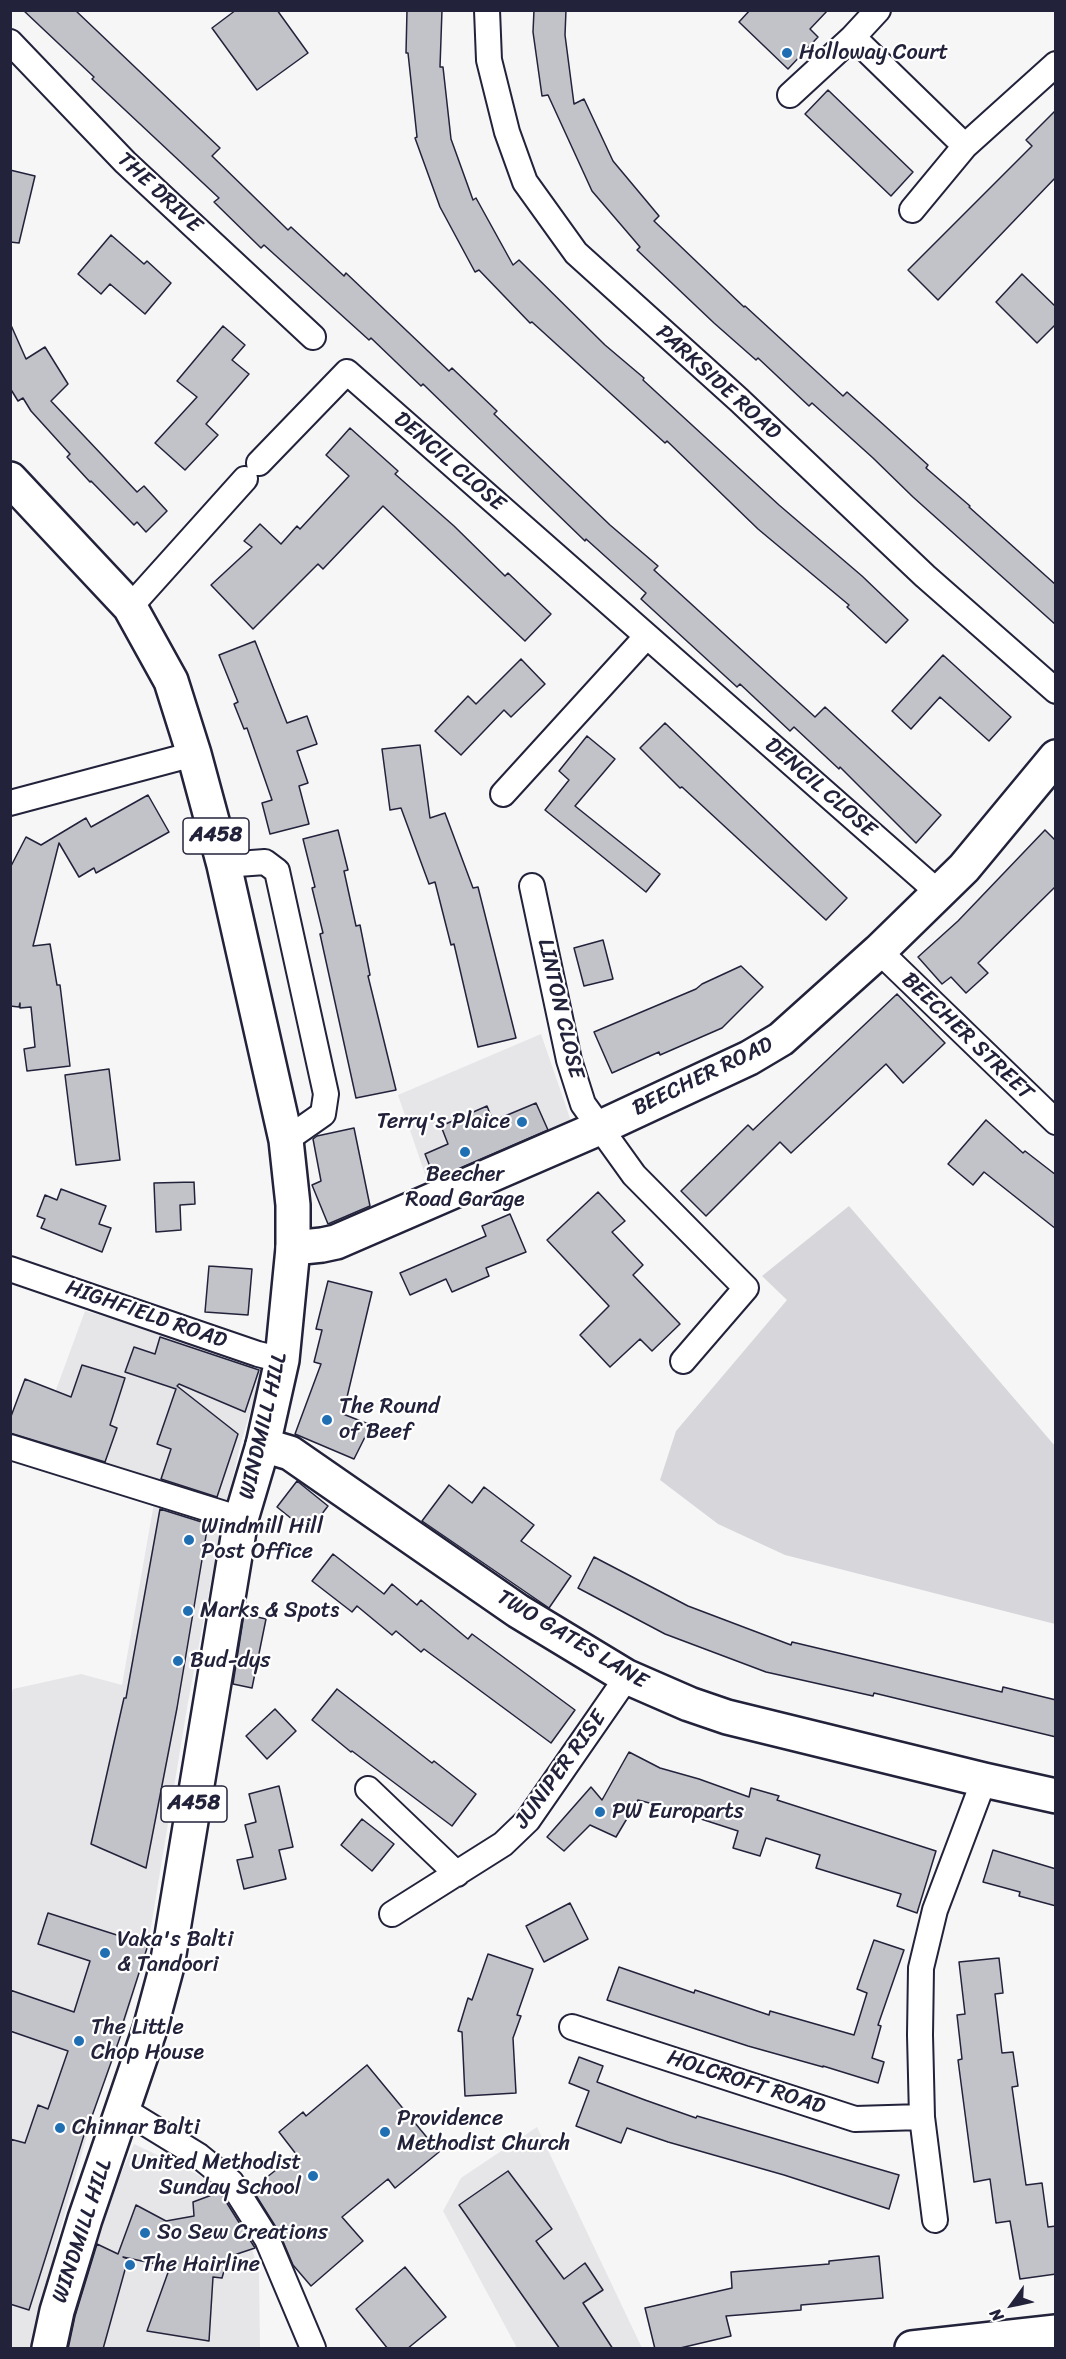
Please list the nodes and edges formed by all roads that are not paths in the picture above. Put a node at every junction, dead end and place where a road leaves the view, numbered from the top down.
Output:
1 (487, 10) edge
2 (878, 10) edge
3 (853, 37) junction
4 (10, 42) edge
5 (1056, 64) edge
6 (790, 95) dead end
7 (966, 146) junction
8 (912, 210) dead end
9 (313, 337) dead end
10 (10, 479) edge
11 (130, 607) junction
12 (647, 636) junction
13 (1056, 691) edge
14 (194, 754) junction
15 (1056, 757) edge
16 (503, 794) dead end
17 (10, 803) edge
18 (224, 866) junction
19 (532, 885) dead end
20 (939, 893) junction
21 (879, 951) junction
22 (1056, 1122) edge
23 (598, 1128) junction
24 (286, 1140) junction
25 (293, 1248) junction
26 (10, 1269) edge
27 (282, 1360) junction
28 (683, 1361) dead end
29 (263, 1445) junction
30 (10, 1447) edge
31 (241, 1519) junction
32 (627, 1677) junction
33 (984, 1780) junction
34 (368, 1789) dead end
35 (1056, 1796) edge
36 (457, 1874) junction
37 (392, 1914) dead end
38 (572, 2027) dead end
39 (124, 2110) junction
40 (922, 2117) junction
41 (935, 2220) dead end
42 (1056, 2332) edge
43 (49, 2349) edge
44 (313, 2349) edge
45 (912, 2349) edge

1 - 13 street, PARKSIDE ROAD
2 - 3 street
3 - 6 street
3 - 7 street
4 - 9 street, THE DRIVE
5 - 7 street
7 - 8 street
10 - 11 main road, WINDMILL HILL / A458
11 - 12 street, DENCIL CLOSE
11 - 14 main road, WINDMILL HILL / A458
12 - 16 street
12 - 20 street, DENCIL CLOSE
14 - 17 street
14 - 18 main road, WINDMILL HILL / A458
15 - 20 main road, BEECHER ROAD
18 - 24 main road, WINDMILL HILL / A458
18 - 24 street
19 - 23 street, LINTON CLOSE
20 - 21 main road, BEECHER ROAD
21 - 22 street, BEECHER STREET
21 - 23 main road, BEECHER ROAD
23 - 25 main road, BEECHER ROAD
23 - 28 street, LINTON CLOSE
24 - 25 main road, WINDMILL HILL / A458
25 - 27 main road, WINDMILL HILL / A458
26 - 27 street, HIGHFIELD ROAD
27 - 29 main road, WINDMILL HILL / A458
29 - 31 main road, WINDMILL HILL / A458
29 - 32 main road, TWO GATES LANE
30 - 31 street
31 - 39 main road, WINDMILL HILL / A458
32 - 33 main road, TWO GATES LANE
32 - 36 street, JUNIPER RISE
33 - 35 main road, TWO GATES LANE
33 - 40 street
34 - 36 street
36 - 37 street, JUNIPER RISE
38 - 40 street, HOLCROFT ROAD
39 - 43 main road, WINDMILL HILL / A458
39 - 44 street
40 - 41 street
42 - 45 main road

